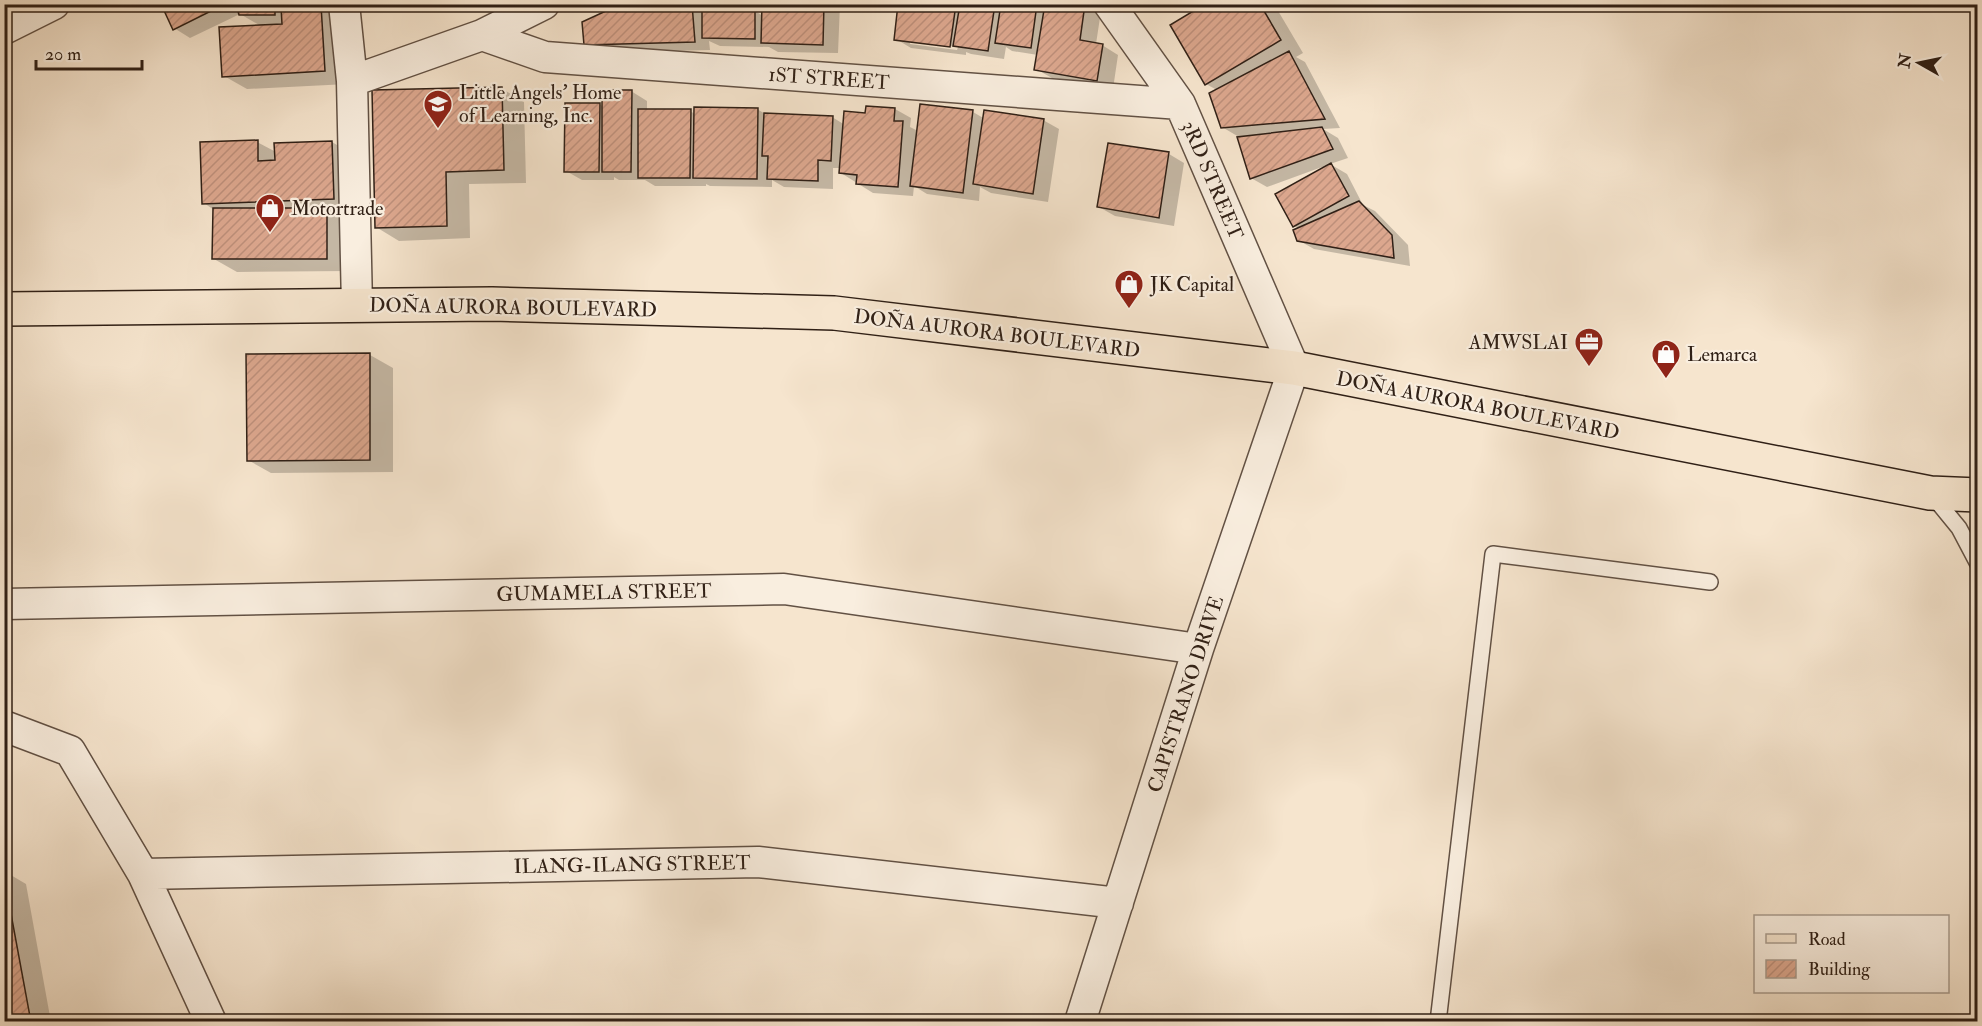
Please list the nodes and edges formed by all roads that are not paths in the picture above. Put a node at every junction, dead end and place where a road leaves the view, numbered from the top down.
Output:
1 (54, 4) edge
2 (344, 4) edge
3 (544, 4) edge
4 (1109, 4) edge
5 (4, 29) edge
6 (482, 35) junction
7 (352, 81) junction
8 (1180, 104) junction
9 (357, 306) junction
10 (4, 309) edge
11 (1293, 368) junction
12 (1930, 493) junction
13 (1977, 495) edge
14 (1977, 564) edge
15 (1710, 582) dead end
16 (4, 604) edge
17 (1198, 649) junction
18 (4, 726) edge
19 (142, 874) junction
20 (1118, 903) junction
21 (211, 1022) edge
22 (1080, 1022) edge
23 (1438, 1022) edge

1 - 5 street
2 - 7 street
3 - 6 street
4 - 8 street, 3RD STREET
6 - 7 street
6 - 8 street, 1ST STREET
7 - 9 street
8 - 11 street, 3RD STREET
9 - 10 main road, DOÑA AURORA BOULEVARD
9 - 11 main road, DOÑA AURORA BOULEVARD
11 - 12 main road, DOÑA AURORA BOULEVARD
11 - 17 street, CAPISTRANO DRIVE
12 - 13 main road, DOÑA AURORA BOULEVARD
12 - 14 lane
15 - 23 lane
16 - 17 street, GUMAMELA STREET
17 - 20 street, CAPISTRANO DRIVE
18 - 19 street
19 - 20 street, ILANG-ILANG STREET
19 - 21 street
20 - 22 street, CAPISTRANO DRIVE

